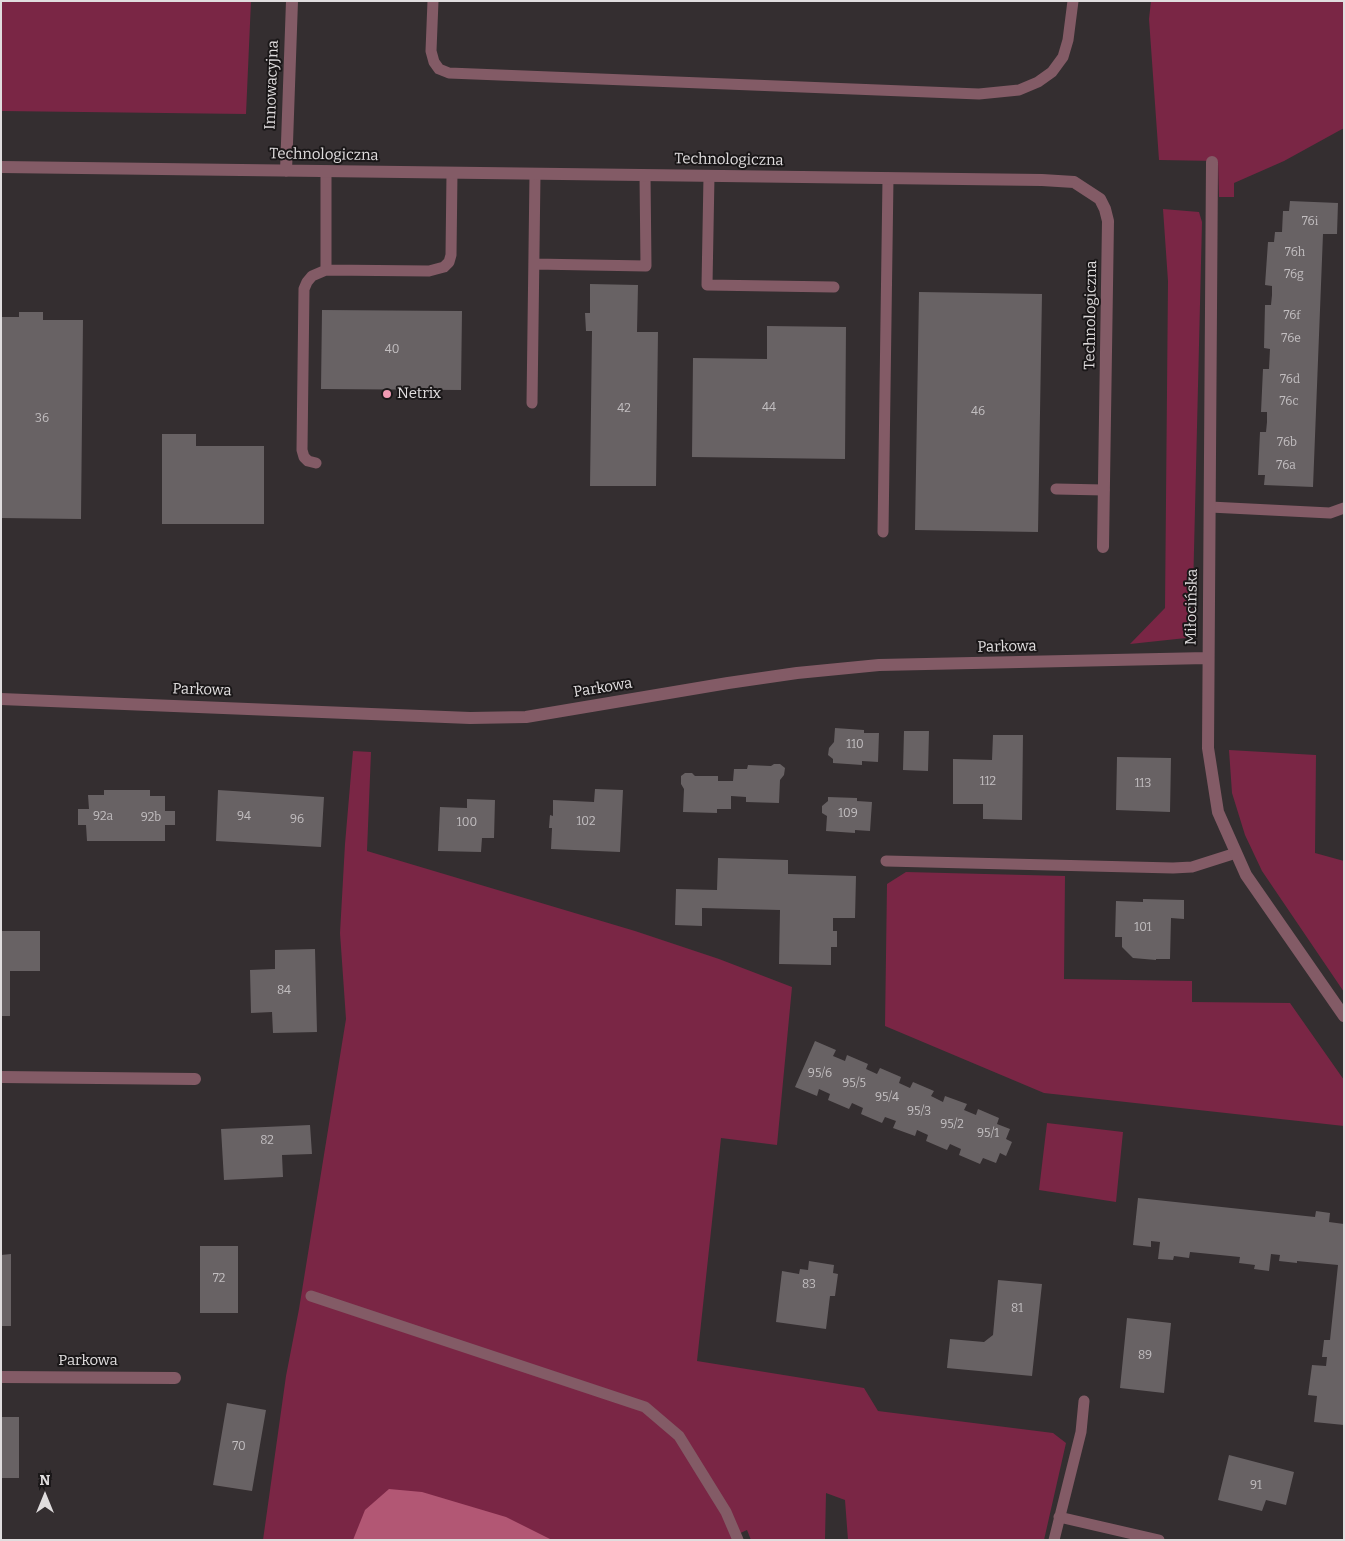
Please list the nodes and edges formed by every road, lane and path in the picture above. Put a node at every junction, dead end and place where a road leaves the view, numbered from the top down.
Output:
1 (292, 1) edge
2 (433, 1) edge
3 (1072, 1) edge
4 (1212, 162) dead end
5 (1, 167) edge
6 (286, 171) junction
7 (326, 171) junction
8 (452, 173) junction
9 (535, 174) junction
10 (645, 175) junction
11 (709, 176) junction
12 (888, 178) junction
13 (534, 264) junction
14 (326, 270) junction
15 (834, 287) dead end
16 (532, 403) dead end
17 (316, 463) dead end
18 (1056, 489) dead end
19 (1104, 490) junction
20 (1210, 507) junction
21 (1344, 508) edge
22 (883, 532) dead end
23 (1103, 547) dead end
24 (1207, 658) junction
25 (1, 699) edge
26 (1236, 853) junction
27 (886, 861) dead end
28 (1344, 1016) edge
29 (1, 1077) edge
30 (196, 1079) dead end
31 (311, 1296) dead end
32 (1, 1377) edge
33 (176, 1378) dead end
34 (1084, 1401) dead end
35 (1059, 1517) junction
36 (738, 1540) edge
37 (1054, 1540) edge
38 (1159, 1540) edge

1 - 6 street, Innowacyjna
2 - 3 lane
4 - 20 street, Miłocińska
5 - 6 street, Technologiczna
6 - 7 street, Technologiczna
7 - 8 street, Technologiczna
7 - 14 lane
8 - 9 street, Technologiczna
8 - 14 lane
9 - 10 street, Technologiczna
9 - 13 lane
10 - 11 street, Technologiczna
10 - 13 lane
11 - 12 street, Technologiczna
11 - 15 lane
12 - 19 street, Technologiczna
12 - 22 lane
13 - 16 lane
14 - 17 lane
18 - 19 lane
19 - 23 street, Technologiczna
20 - 21 lane
20 - 24 street, Miłocińska
24 - 25 street, Parkowa
24 - 26 street, Miłocińska
26 - 27 lane
26 - 28 street, Miłocińska
29 - 30 street
31 - 36 lane
32 - 33 street, Parkowa
34 - 35 lane
35 - 37 lane
35 - 38 lane

